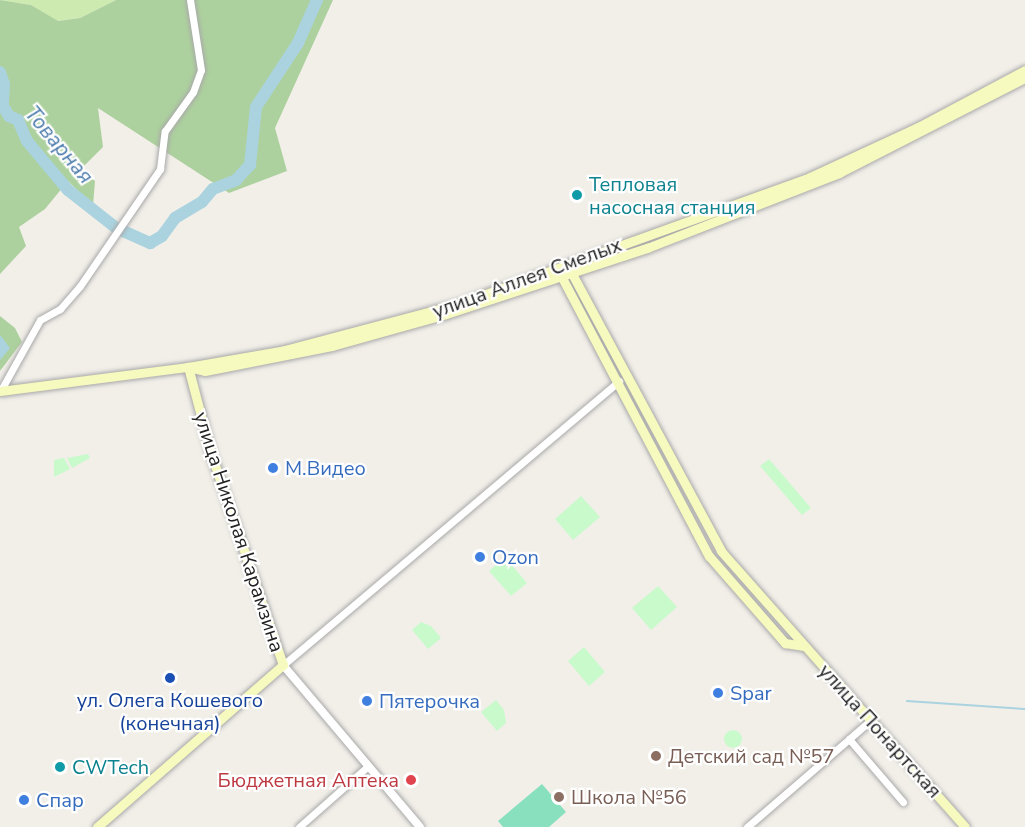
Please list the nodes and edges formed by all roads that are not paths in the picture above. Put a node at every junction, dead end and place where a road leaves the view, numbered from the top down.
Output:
1 (190, 0) edge
2 (1025, 70) edge
3 (1025, 78) edge
4 (567, 264) junction
5 (559, 272) junction
6 (572, 273) junction
7 (188, 367) junction
8 (619, 381) junction
9 (1, 391) edge
10 (648, 412) junction
11 (638, 417) junction
12 (795, 635) junction
13 (785, 643) junction
14 (804, 646) junction
15 (283, 665) junction
16 (871, 720) junction
17 (849, 739) junction
18 (368, 766) junction
19 (903, 802) dead end
20 (97, 827) edge
21 (299, 827) edge
22 (420, 827) edge
23 (747, 827) edge
24 (965, 827) edge

1 - 9 street, улица Аллея Смелых
2 - 4 main road, улица Аллея Смелых
3 - 6 main road
4 - 5 main road, улица Аллея Смелых
4 - 6 main road, улица Понартская
5 - 6 main road
5 - 7 main road, улица Аллея Смелых
5 - 8 main road
6 - 10 main road, улица Понартская
7 - 9 main road, улица Аллея Смелых
7 - 15 main road, улица Николая Карамзина
8 - 11 main road
8 - 15 street
10 - 11 main road
10 - 12 main road, улица Понартская
11 - 13 main road
12 - 13 main road
12 - 14 main road, улица Понартская
13 - 14 main road, улица Понартская
14 - 16 main road, улица Понартская
15 - 18 street, улица Николая Карамзина
15 - 20 main road
16 - 17 street
16 - 24 main road, улица Понартская
17 - 19 street
17 - 23 street
18 - 21 street
18 - 22 street, улица Николая Карамзина

